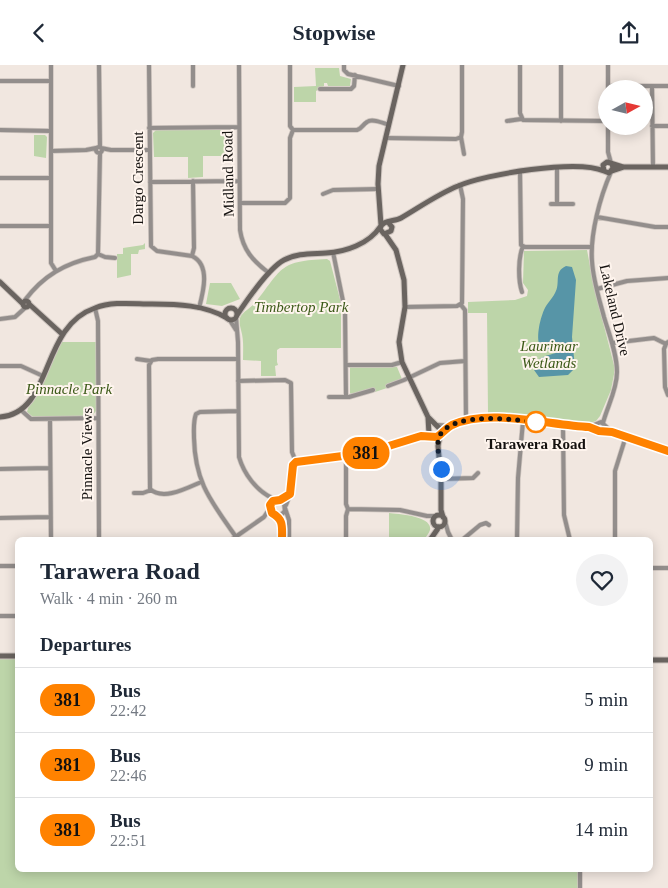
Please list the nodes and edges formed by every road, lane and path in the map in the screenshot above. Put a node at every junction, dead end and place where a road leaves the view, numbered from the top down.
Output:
1 (51, 65) edge
2 (99, 65) edge
3 (149, 65) edge
4 (193, 65) edge
5 (238, 65) edge
6 (290, 65) edge
7 (344, 65) edge
8 (403, 65) edge
9 (462, 65) edge
10 (520, 65) edge
11 (561, 65) edge
12 (608, 65) edge
13 (355, 75) junction
14 (608, 80) edge
15 (0, 81) edge
16 (51, 81) junction
17 (193, 86) dead end
18 (653, 86) edge
19 (668, 86) edge
20 (399, 87) junction
21 (320, 89) dead end
22 (521, 119) junction
23 (507, 121) dead end
24 (562, 121) junction
25 (598, 121) edge
26 (389, 125) junction
27 (653, 126) edge
28 (668, 126) edge
29 (239, 127) junction
30 (149, 128) junction
31 (293, 129) junction
32 (0, 130) edge
33 (51, 131) junction
34 (608, 135) edge
35 (652, 135) edge
36 (461, 137) junction
37 (386, 138) junction
38 (99, 150) junction
39 (150, 150) junction
40 (51, 151) junction
41 (464, 154) dead end
42 (608, 163) junction
43 (624, 167) junction
44 (652, 167) junction
45 (668, 167) edge
46 (557, 168) junction
47 (591, 168) junction
48 (520, 171) junction
49 (608, 172) junction
50 (0, 178) edge
51 (51, 178) junction
52 (150, 181) junction
53 (193, 181) junction
54 (239, 181) junction
55 (460, 185) junction
56 (378, 189) junction
57 (323, 194) dead end
58 (240, 203) junction
59 (550, 204) dead end
60 (557, 204) junction
61 (573, 204) dead end
62 (381, 213) junction
63 (597, 217) junction
64 (400, 219) junction
65 (388, 222) junction
66 (0, 226) edge
67 (51, 226) junction
68 (380, 226) junction
69 (668, 227) edge
70 (388, 232) junction
71 (374, 235) junction
72 (523, 246) junction
73 (592, 247) junction
74 (333, 252) junction
75 (98, 255) junction
76 (192, 256) junction
77 (114, 258) dead end
78 (56, 271) junction
79 (269, 273) junction
80 (668, 278) edge
81 (0, 282) edge
82 (597, 289) junction
83 (522, 292) dead end
84 (26, 304) junction
85 (246, 304) junction
86 (461, 305) junction
87 (405, 307) junction
88 (95, 308) junction
89 (199, 308) junction
90 (234, 308) junction
91 (226, 310) junction
92 (216, 313) junction
93 (236, 316) junction
94 (228, 318) junction
95 (0, 319) edge
96 (236, 330) junction
97 (63, 332) junction
98 (612, 343) junction
99 (667, 343) edge
100 (137, 359) dead end
101 (238, 359) junction
102 (151, 361) junction
103 (465, 361) junction
104 (402, 362) junction
105 (346, 365) junction
106 (0, 366) edge
107 (42, 377) junction
108 (409, 378) junction
109 (238, 381) junction
110 (388, 386) dead end
111 (373, 390) dead end
112 (668, 395) edge
113 (329, 397) dead end
114 (346, 397) junction
115 (22, 411) junction
116 (238, 411) junction
117 (0, 417) edge
118 (428, 417) junction
119 (98, 418) junction
120 (50, 419) junction
121 (466, 421) junction
122 (524, 421) junction
123 (600, 423) junction
124 (437, 425) junction
125 (563, 425) junction
126 (451, 426) junction
127 (589, 427) junction
128 (596, 429) junction
129 (601, 431) junction
130 (612, 432) junction
131 (430, 433) junction
132 (440, 434) junction
133 (626, 436) junction
134 (438, 446) junction
135 (668, 451) edge
136 (346, 456) junction
137 (296, 462) junction
138 (50, 468) junction
139 (0, 469) edge
140 (478, 473) dead end
141 (441, 479) junction
142 (201, 482) junction
143 (151, 490) junction
144 (134, 493) dead end
145 (266, 494) junction
146 (290, 494) junction
147 (279, 500) junction
148 (440, 505) junction
149 (270, 507) junction
150 (286, 508) junction
151 (348, 509) junction
152 (277, 515) junction
153 (50, 517) junction
154 (264, 517) junction
155 (0, 518) edge
156 (434, 519) junction
157 (444, 519) junction
158 (489, 525) dead end
159 (440, 527) junction
160 (448, 532) junction
161 (433, 533) junction
162 (50, 537) edge
163 (99, 537) edge
164 (236, 537) joint
165 (282, 537) edge
166 (289, 537) edge
167 (346, 537) edge
168 (431, 537) edge
169 (450, 537) edge
170 (466, 537) edge
171 (517, 537) edge
172 (569, 537) edge
173 (615, 537) edge
174 (0, 566) edge
175 (15, 566) edge
176 (668, 567) edge
177 (653, 568) edge
178 (0, 616) edge
179 (15, 616) edge
180 (0, 656) edge
181 (15, 656) edge
182 (653, 660) edge
183 (668, 660) edge
184 (580, 872) edge
185 (580, 888) edge

1 - 16 street
2 - 38 street
3 - 30 street, Dargo Crescent
4 - 17 street
5 - 29 street, Midland Road
6 - 31 street
7 - 13 street
8 - 20 street
9 - 36 street
10 - 22 street
11 - 24 street
12 - 14 street
13 - 20 street
13 - 21 street
15 - 16 street
16 - 33 street
18 - 19 street
20 - 26 street
22 - 23 street
22 - 24 street
24 - 25 street
26 - 31 street
26 - 37 street
27 - 28 street
29 - 30 street
29 - 54 street, Midland Road
30 - 39 street, Dargo Crescent
31 - 58 street
32 - 33 street
33 - 40 street
34 - 42 street
35 - 44 street
36 - 37 street
36 - 41 street
37 - 56 street
38 - 39 street
38 - 40 street
38 - 75 street
39 - 52 street, Dargo Crescent
40 - 51 street
42 - 43 street
42 - 47 street
42 - 49 street
42 - 49 street
43 - 44 street
43 - 49 street
44 - 45 street
46 - 47 street
46 - 48 street
46 - 60 street
47 - 49 street
48 - 55 street
48 - 72 street
49 - 63 street, Lakeland Drive
50 - 51 street
51 - 67 street
52 - 53 street
52 - 76 street, Dargo Crescent
53 - 54 street
53 - 76 street
54 - 58 street, Midland Road
55 - 64 street
55 - 86 street
56 - 57 street
56 - 62 street
58 - 79 street, Midland Road
59 - 60 street
60 - 61 street
62 - 65 street
62 - 68 street
63 - 69 street
63 - 73 street, Lakeland Drive
64 - 65 street
64 - 70 street
65 - 68 street
65 - 70 street
66 - 67 street
67 - 78 street
68 - 70 street
68 - 71 street
70 - 71 street
70 - 87 street
71 - 74 street
72 - 73 street
72 - 83 street
73 - 82 street, Lakeland Drive
74 - 79 street
74 - 105 street
75 - 77 street
75 - 78 street
76 - 89 street
78 - 84 street
79 - 85 street
80 - 82 street
81 - 84 street
82 - 98 street, Lakeland Drive
84 - 95 street
84 - 97 street
85 - 90 street
85 - 93 street
86 - 87 street
86 - 103 street
87 - 104 street
88 - 89 street
88 - 97 street
88 - 119 street, Pinnacle Views
89 - 92 street
90 - 91 street
90 - 93 street
91 - 92 street
91 - 94 street
92 - 94 street
93 - 94 street
93 - 96 street
94 - 96 street
96 - 101 street
97 - 107 street
98 - 99 street
98 - 123 street, Lakeland Drive
99 - 112 street
100 - 102 street
101 - 102 street
101 - 109 street
102 - 143 street
103 - 108 street
103 - 121 street
104 - 105 street
104 - 108 street
105 - 114 street
106 - 107 street
107 - 115 street
108 - 110 street
108 - 118 street
109 - 116 street
109 - 137 street
111 - 114 street
113 - 114 street
115 - 117 street
115 - 120 street
116 - 142 street
116 - 145 street
118 - 124 street
118 - 131 street
119 - 120 street
119 - 163 street, Pinnacle Views
120 - 138 street
121 - 122 street
121 - 126 street
122 - 125 street
122 - 171 street
123 - 127 street
123 - 128 street
123 - 129 street, Lakeland Drive
123 - 130 street
124 - 126 street
124 - 131 street
124 - 132 street
125 - 127 street
125 - 172 street
126 - 132 street
127 - 128 street
128 - 129 street
129 - 130 street
130 - 133 street
131 - 132 street
131 - 134 street
131 - 136 street
132 - 134 street
133 - 135 street
133 - 173 street
134 - 141 street
136 - 137 street
136 - 151 street
137 - 146 street
138 - 139 street
138 - 153 street
140 - 141 street
141 - 148 street
142 - 143 street
142 - 164 street
143 - 144 street
145 - 147 street
145 - 149 street
146 - 147 street
146 - 150 street
147 - 149 street
147 - 150 street
148 - 156 street
148 - 157 street
149 - 152 street
149 - 154 street
150 - 152 street
150 - 166 street
151 - 156 street
151 - 167 street
152 - 154 street
152 - 165 street
153 - 155 street
153 - 162 street
154 - 164 street
156 - 157 street
156 - 159 street
156 - 161 street
157 - 159 street
157 - 160 street
158 - 170 street
159 - 160 street
159 - 161 street
160 - 169 street
161 - 168 street
174 - 175 street
176 - 177 street
178 - 179 street
180 - 181 street
182 - 183 street
184 - 185 street

